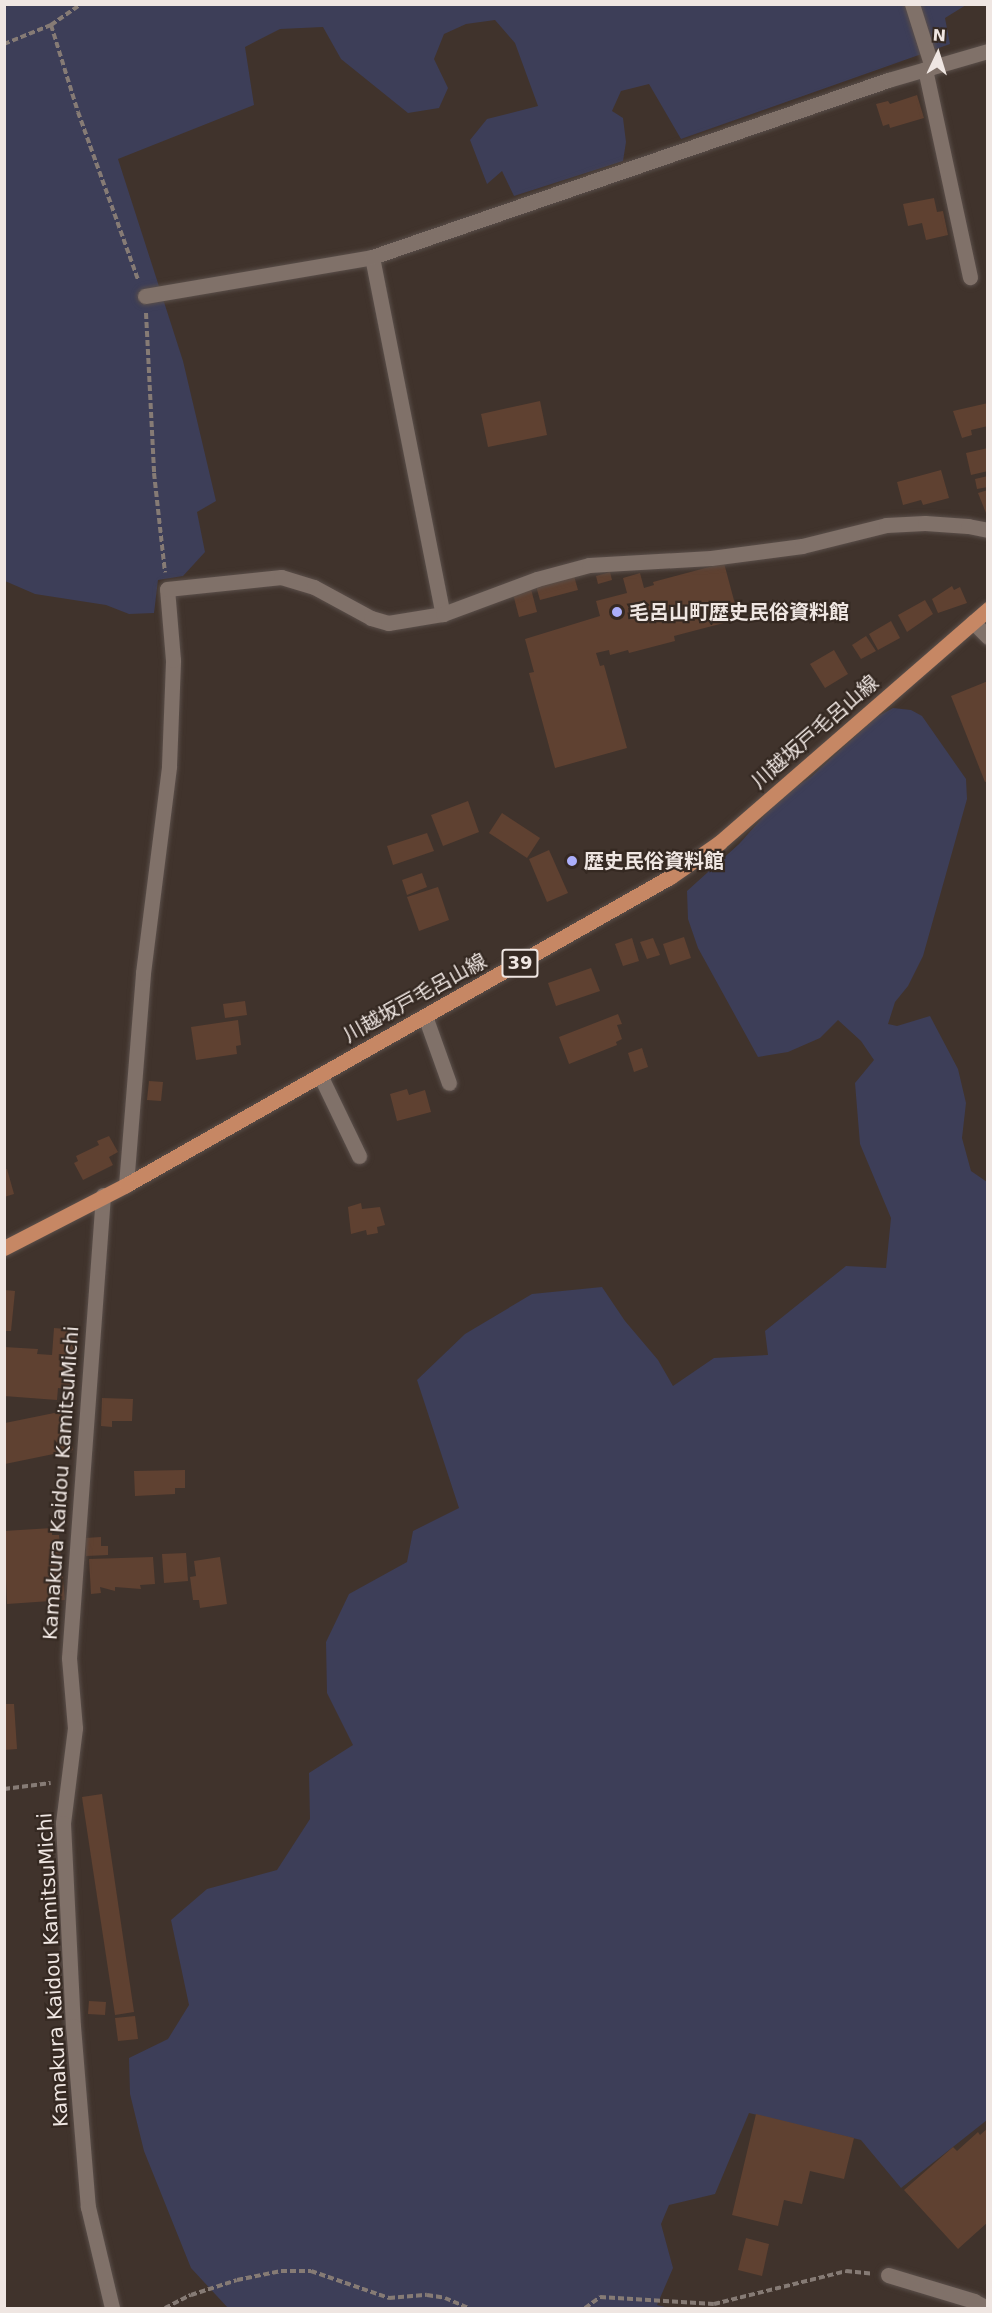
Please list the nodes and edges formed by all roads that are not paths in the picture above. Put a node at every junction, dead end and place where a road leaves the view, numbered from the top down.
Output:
1 (912, 4) edge
2 (987, 51) edge
3 (928, 68) junction
4 (372, 258) junction
5 (970, 277) dead end
6 (145, 296) road end
7 (987, 530) edge
8 (987, 609) edge
9 (443, 614) junction
10 (973, 622) junction
11 (987, 637) edge
12 (425, 1016) junction
13 (320, 1076) junction
14 (449, 1083) dead end
15 (358, 1156) dead end
16 (126, 1185) junction
17 (103, 1195) junction
18 (4, 1248) edge
19 (888, 2275) road end
20 (112, 2308) edge
21 (987, 2308) edge

1 - 3 street
2 - 3 street
3 - 4 street
3 - 5 street
4 - 6 street
4 - 9 street
7 - 9 street
8 - 10 main road, 川越坂戸毛呂山線 / 39
9 - 16 street
10 - 11 street
10 - 12 main road, 川越坂戸毛呂山線 / 39
12 - 13 main road, 川越坂戸毛呂山線 / 39
12 - 14 street
13 - 15 street
13 - 16 main road, 川越坂戸毛呂山線 / 39
16 - 17 main road, 川越坂戸毛呂山線 / 39
17 - 18 main road, 川越坂戸毛呂山線 / 39
17 - 20 street, Kamakura Kaidou KamitsuMichi
19 - 21 street

